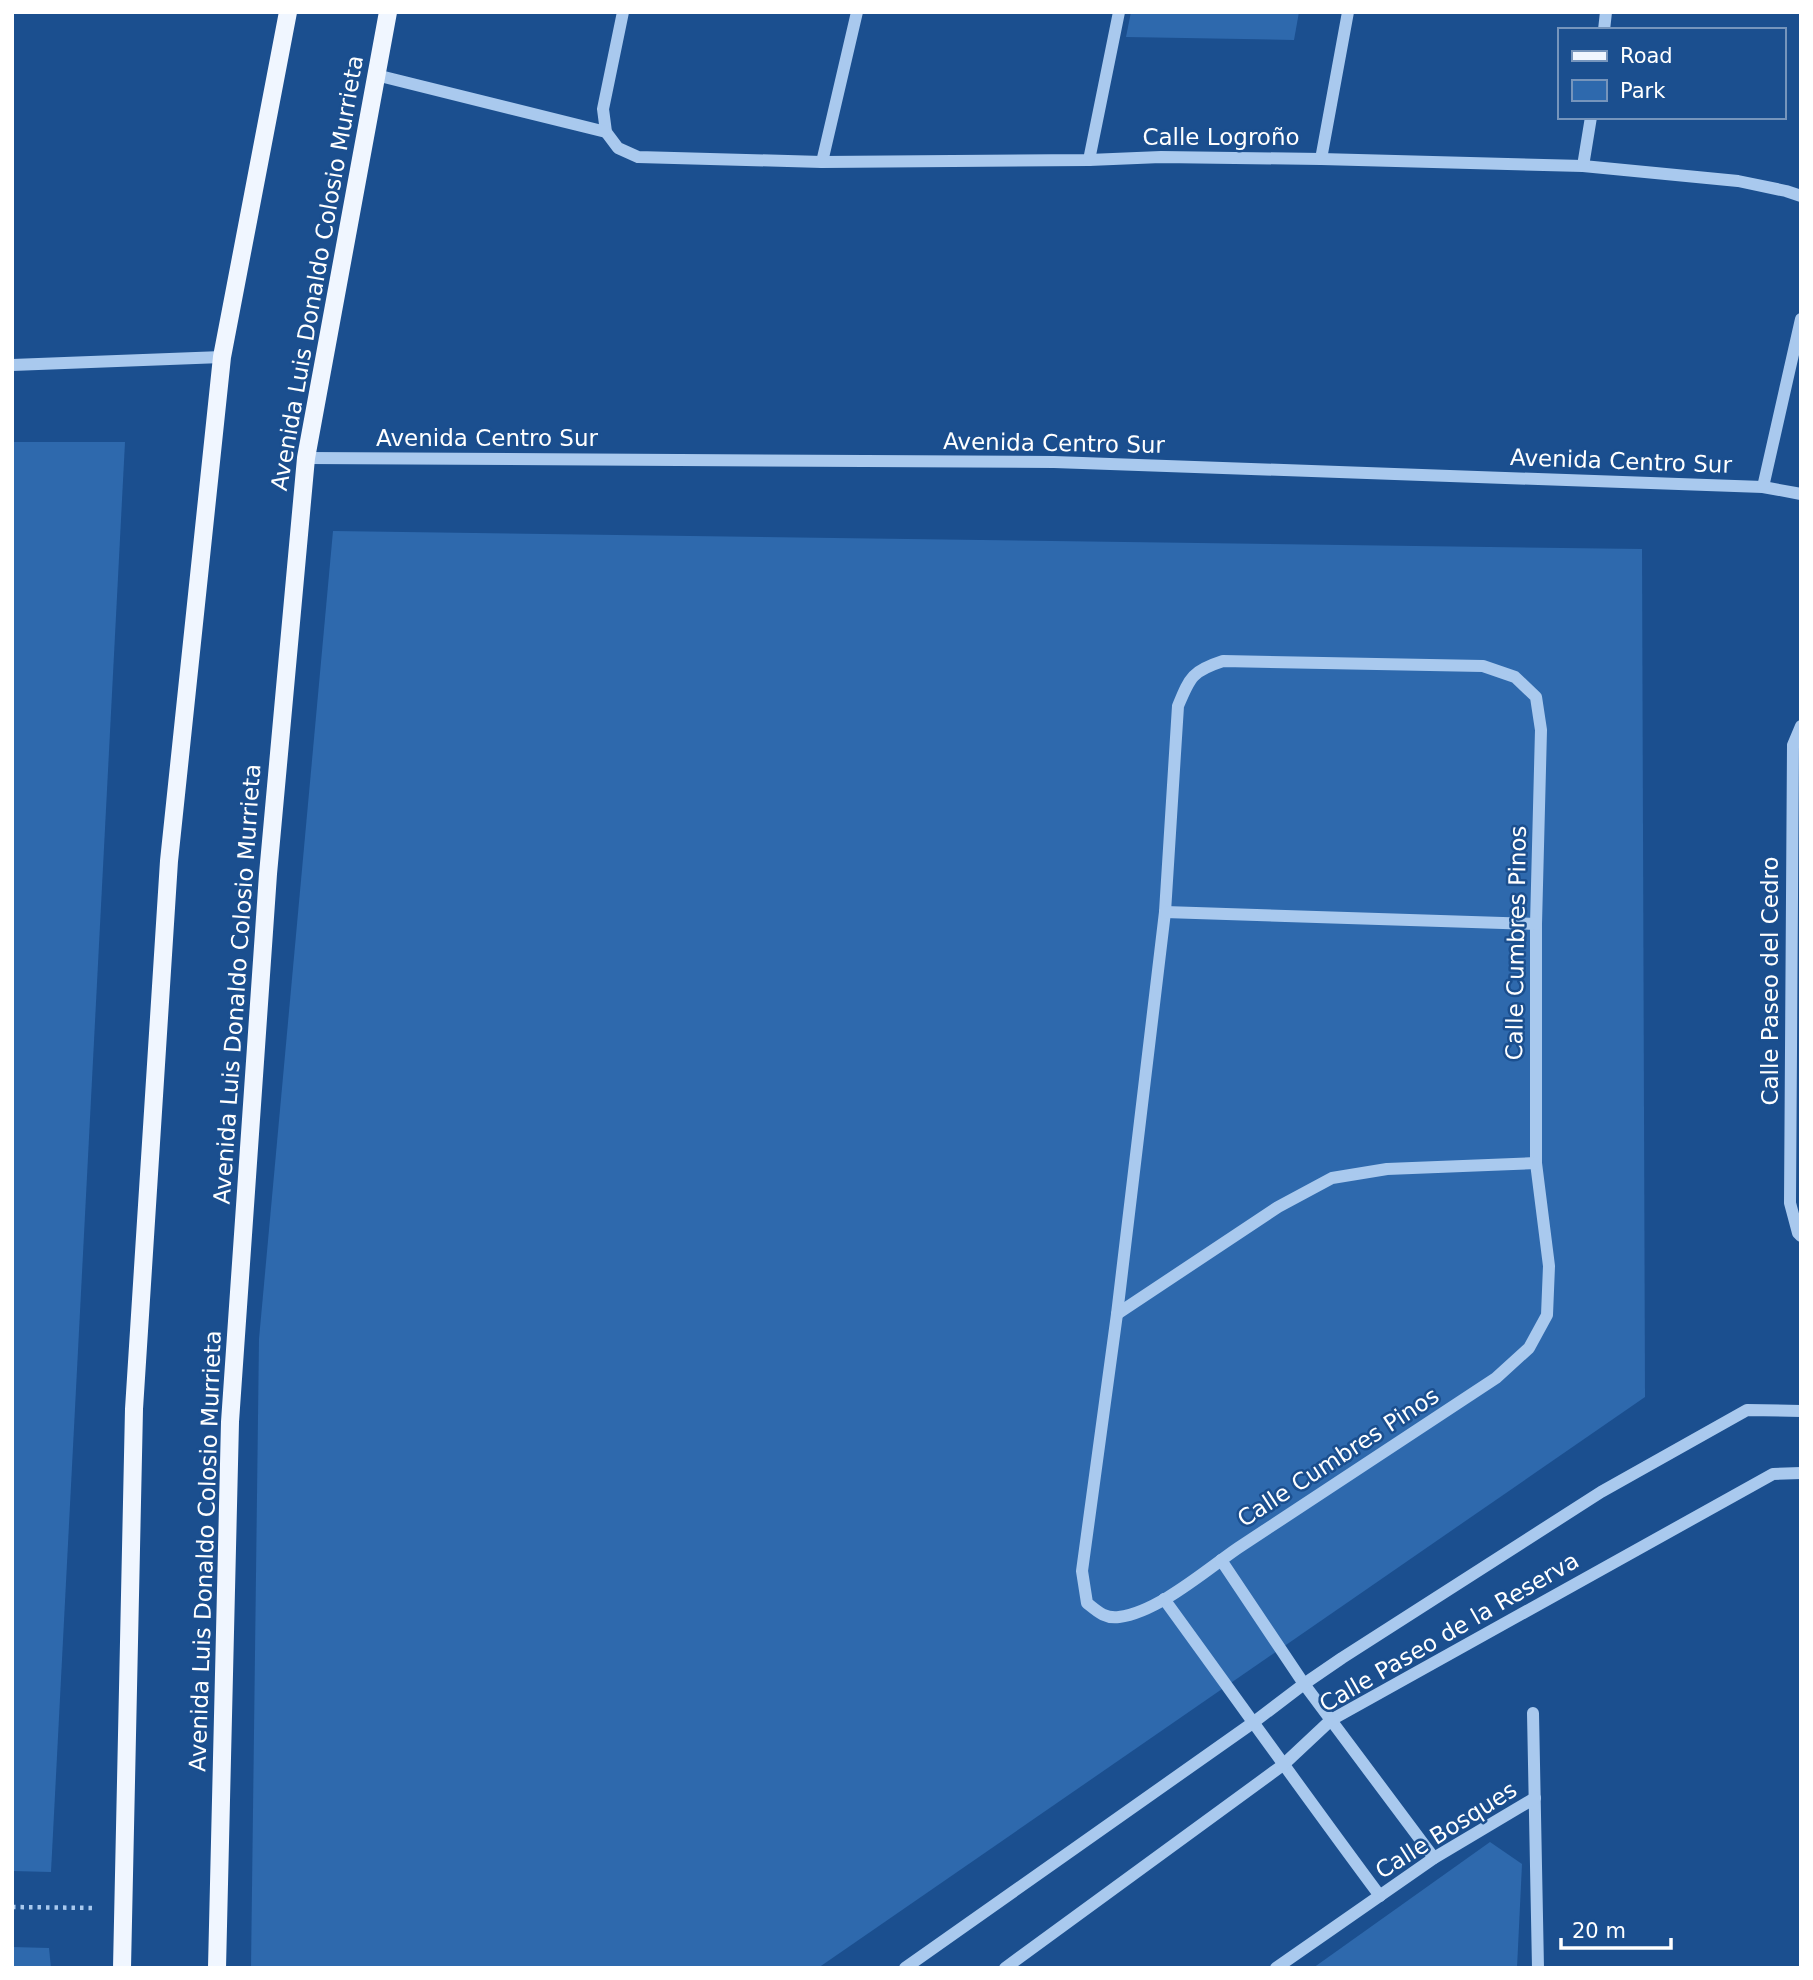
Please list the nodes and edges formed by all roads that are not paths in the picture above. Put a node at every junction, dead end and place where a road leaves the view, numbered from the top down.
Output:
1 (288, 12) edge
2 (388, 12) edge
3 (623, 12) edge
4 (858, 12) edge
5 (1119, 12) edge
6 (1348, 12) edge
7 (376, 75) junction
8 (1591, 119) edge
9 (606, 132) junction
10 (1321, 159) junction
11 (1089, 160) junction
12 (822, 162) junction
13 (1583, 166) junction
14 (1801, 197) edge
15 (1801, 319) edge
16 (222, 357) junction
17 (12, 365) edge
18 (306, 458) junction
19 (1763, 488) junction
20 (1801, 494) edge
21 (1801, 726) edge
22 (1165, 912) junction
23 (1536, 924) junction
24 (1536, 1163) junction
25 (1801, 1236) edge
26 (1117, 1314) junction
27 (1801, 1411) edge
28 (1801, 1473) edge
29 (1221, 1560) junction
30 (1164, 1599) junction
31 (1304, 1684) junction
32 (1533, 1713) dead end
33 (1331, 1720) junction
34 (1254, 1722) junction
35 (1283, 1765) junction
36 (1535, 1798) junction
37 (1434, 1858) junction
38 (1380, 1896) junction
39 (122, 1968) edge
40 (218, 1968) edge
41 (905, 1968) edge
42 (1005, 1968) edge
43 (1276, 1968) edge
44 (1538, 1968) edge

1 - 16 main road
2 - 7 main road, Avenida Luis Donaldo Colosio Murrieta
3 - 9 street
4 - 12 street
5 - 11 street
6 - 10 street
7 - 9 street
7 - 18 main road, Avenida Luis Donaldo Colosio Murrieta
8 - 13 street
9 - 12 street, Calle Logroño
10 - 11 street, Calle Logroño
10 - 13 street, Calle Logroño
11 - 12 street, Calle Logroño
13 - 14 street, Calle Logroño
15 - 19 street
16 - 17 street
16 - 39 main road
18 - 19 street, Avenida Centro Sur
18 - 40 main road, Avenida Luis Donaldo Colosio Murrieta
19 - 20 street, Avenida Centro Sur
21 - 25 street, Calle Paseo del Cedro
22 - 23 street
22 - 23 street, Calle Cumbres Pinos
22 - 26 street, Calle Cumbres Pinos
23 - 24 street, Calle Cumbres Pinos
24 - 26 street
24 - 29 street, Calle Cumbres Pinos
26 - 30 street, Calle Cumbres Pinos
27 - 31 street, Calle Paseo de la Reserva
28 - 33 street, Calle Paseo de la Reserva
29 - 30 street, Calle Cumbres Pinos
29 - 31 street
30 - 34 street
31 - 33 street
31 - 34 street, Calle Paseo de la Reserva
32 - 36 street
33 - 35 street, Calle Paseo de la Reserva
33 - 37 street
34 - 35 street
34 - 41 street, Calle Paseo de la Reserva
35 - 38 street
35 - 42 street, Calle Paseo de la Reserva
36 - 37 street, Calle Bosques
36 - 44 street, Calle Bosques
37 - 38 street, Calle Bosques
38 - 43 street, Calle Bosques

